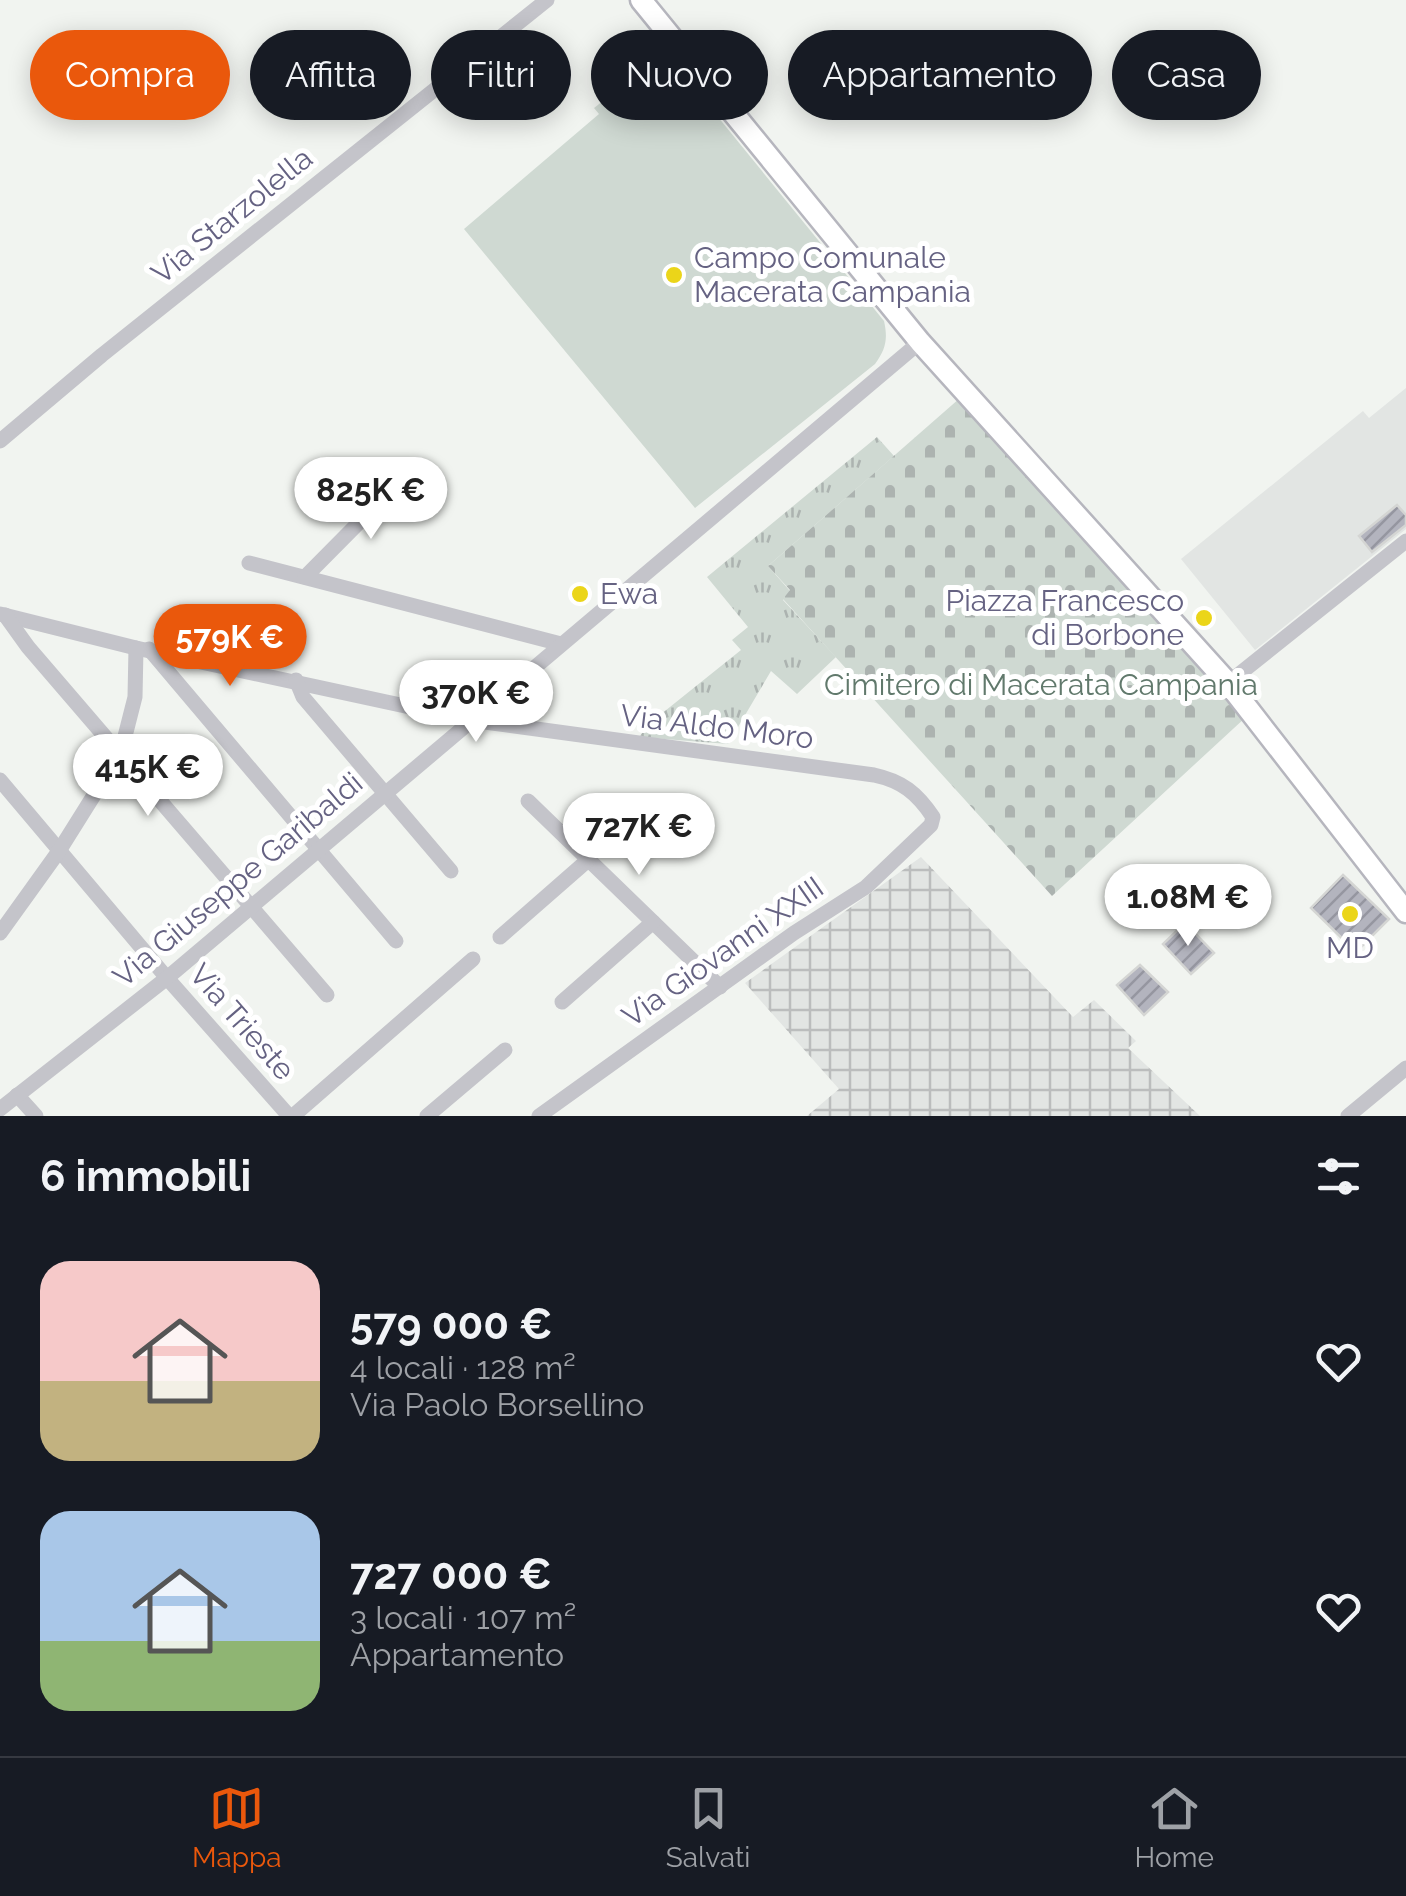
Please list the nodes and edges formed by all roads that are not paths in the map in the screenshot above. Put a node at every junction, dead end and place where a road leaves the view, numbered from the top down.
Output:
1 (547, 0) edge
2 (641, 0) edge
3 (920, 342) junction
4 (0, 441) edge
5 (406, 475) dead end
6 (1406, 541) edge
7 (249, 563) dead end
8 (304, 577) junction
9 (2, 614) edge
10 (561, 644) junction
11 (143, 648) junction
12 (296, 680) junction
13 (1228, 683) junction
14 (470, 720) junction
15 (121, 752) junction
16 (0, 780) edge
17 (384, 793) junction
18 (528, 801) dead end
19 (931, 826) joint
20 (316, 848) junction
21 (59, 850) junction
22 (588, 860) junction
23 (451, 871) dead end
24 (250, 904) junction
25 (1406, 912) edge
26 (653, 922) junction
27 (0, 933) edge
28 (500, 937) dead end
29 (396, 941) dead end
30 (473, 959) dead end
31 (167, 978) junction
32 (720, 987) junction
33 (326, 996) dead end
34 (562, 1002) dead end
35 (505, 1050) dead end
36 (1406, 1068) edge
37 (18, 1095) junction
38 (0, 1108) edge
39 (36, 1116) edge
40 (291, 1116) edge
41 (427, 1116) edge
42 (539, 1116) edge
43 (1348, 1116) edge

1 - 4 street, Via Starzolella
2 - 3 street
3 - 10 street, Via Giuseppe Garibaldi
3 - 13 street
5 - 8 street
6 - 13 street
7 - 8 street
8 - 10 street
9 - 11 street, Via Aldo Moro
9 - 15 street
10 - 14 street, Via Giuseppe Garibaldi
11 - 12 street, Via Aldo Moro
11 - 15 street
11 - 20 street
12 - 14 street, Via Aldo Moro
12 - 17 street
13 - 25 street
14 - 17 street, Via Giuseppe Garibaldi
14 - 19 street, Via Aldo Moro
15 - 21 street
15 - 24 street
16 - 21 street, Via Trieste
17 - 20 street, Via Giuseppe Garibaldi
17 - 23 street
18 - 22 street
19 - 32 street, Via Giovanni XXIII
20 - 24 street, Via Giuseppe Garibaldi
20 - 29 street
21 - 27 street
21 - 31 street, Via Trieste
22 - 26 street
22 - 28 street
24 - 31 street, Via Giuseppe Garibaldi
24 - 33 street
26 - 32 street
26 - 34 street
30 - 40 street
31 - 37 street, Via Giuseppe Garibaldi
31 - 40 street, Via Trieste
32 - 42 street, Via Giovanni XXIII
35 - 41 street
36 - 43 street
37 - 38 street, Via Giuseppe Garibaldi
37 - 39 street

